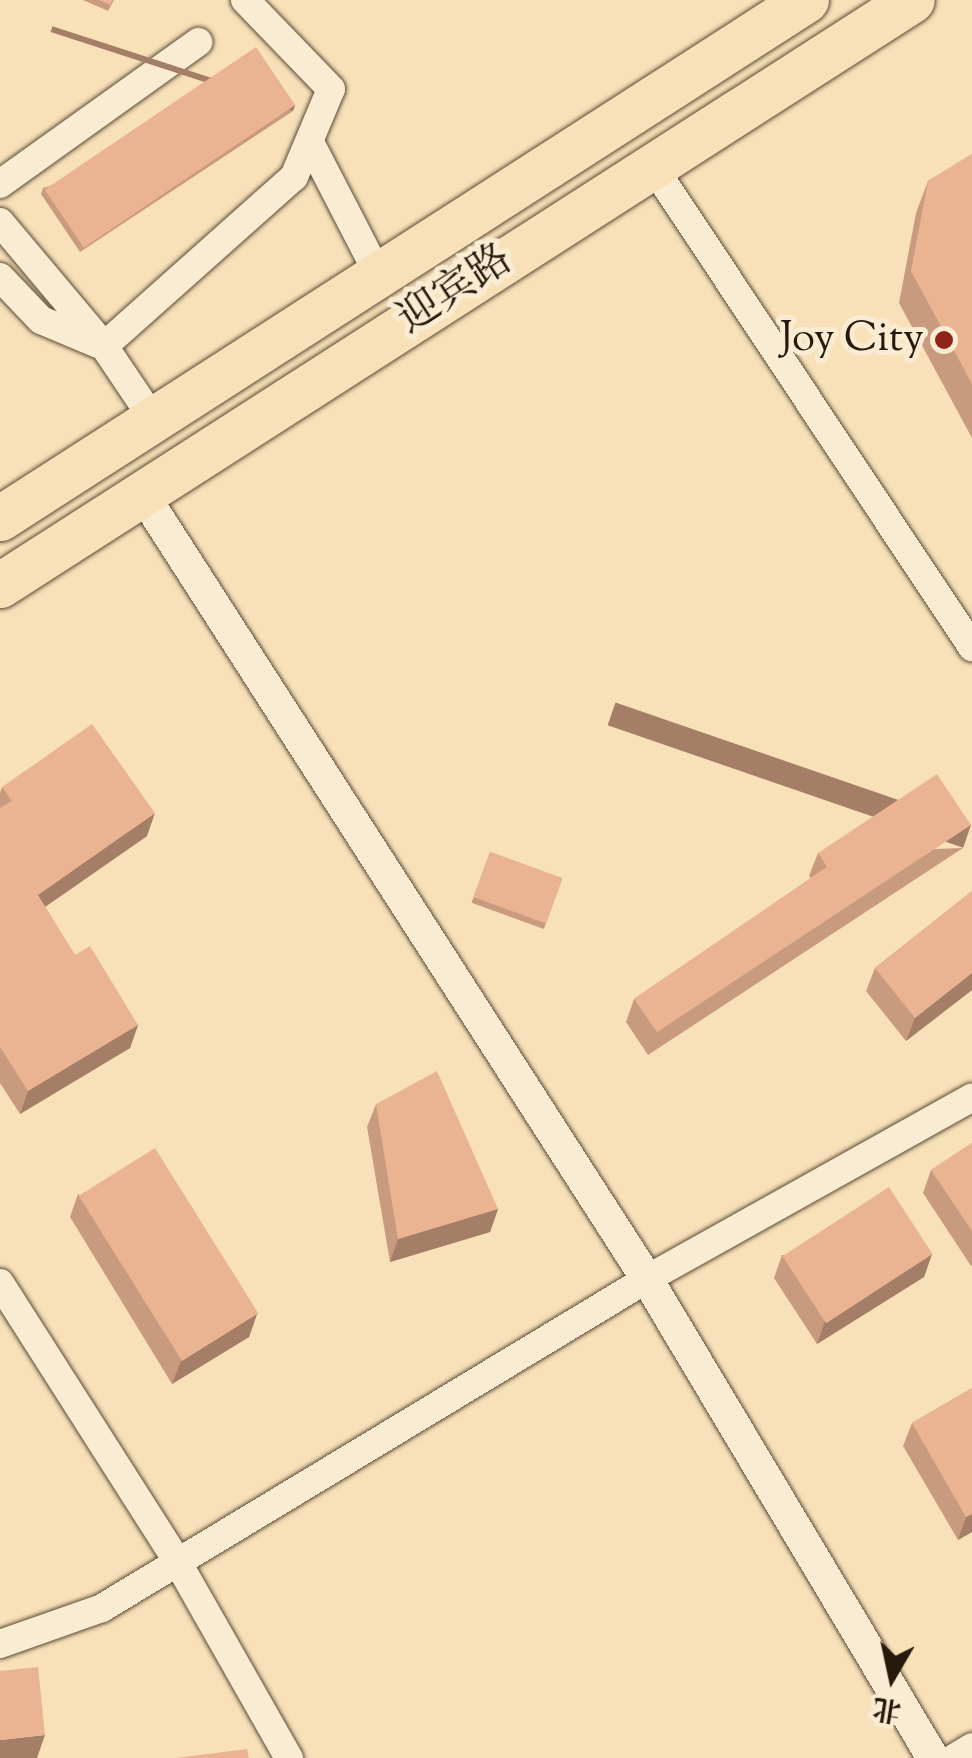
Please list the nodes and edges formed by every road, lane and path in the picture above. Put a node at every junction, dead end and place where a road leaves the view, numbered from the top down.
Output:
1 (245, 0) edge
2 (806, 0) edge
3 (912, 0) edge
4 (198, 42) dead end
5 (314, 148) junction
6 (652, 165) junction
7 (0, 184) edge
8 (0, 222) edge
9 (378, 274) junction
10 (0, 276) edge
11 (104, 346) junction
12 (153, 419) junction
13 (142, 493) junction
14 (0, 518) edge
15 (0, 585) edge
16 (972, 647) edge
17 (972, 1097) edge
18 (647, 1279) junction
19 (0, 1283) edge
20 (178, 1560) junction
21 (0, 1644) edge
22 (972, 1747) edge
23 (290, 1758) edge
24 (933, 1758) edge
25 (954, 1758) edge

1 - 5 street
2 - 9 highway, 迎宾路
3 - 6 highway, 迎宾路
4 - 7 street
5 - 9 street
5 - 11 street
6 - 13 highway, 迎宾路
6 - 16 street
8 - 11 street
9 - 12 highway, 迎宾路
10 - 11 street
11 - 12 street
12 - 14 highway, 迎宾路
13 - 15 highway, 迎宾路
13 - 18 street
17 - 18 street
18 - 20 street
18 - 24 street
19 - 20 street
20 - 21 street
20 - 23 street
22 - 25 street

